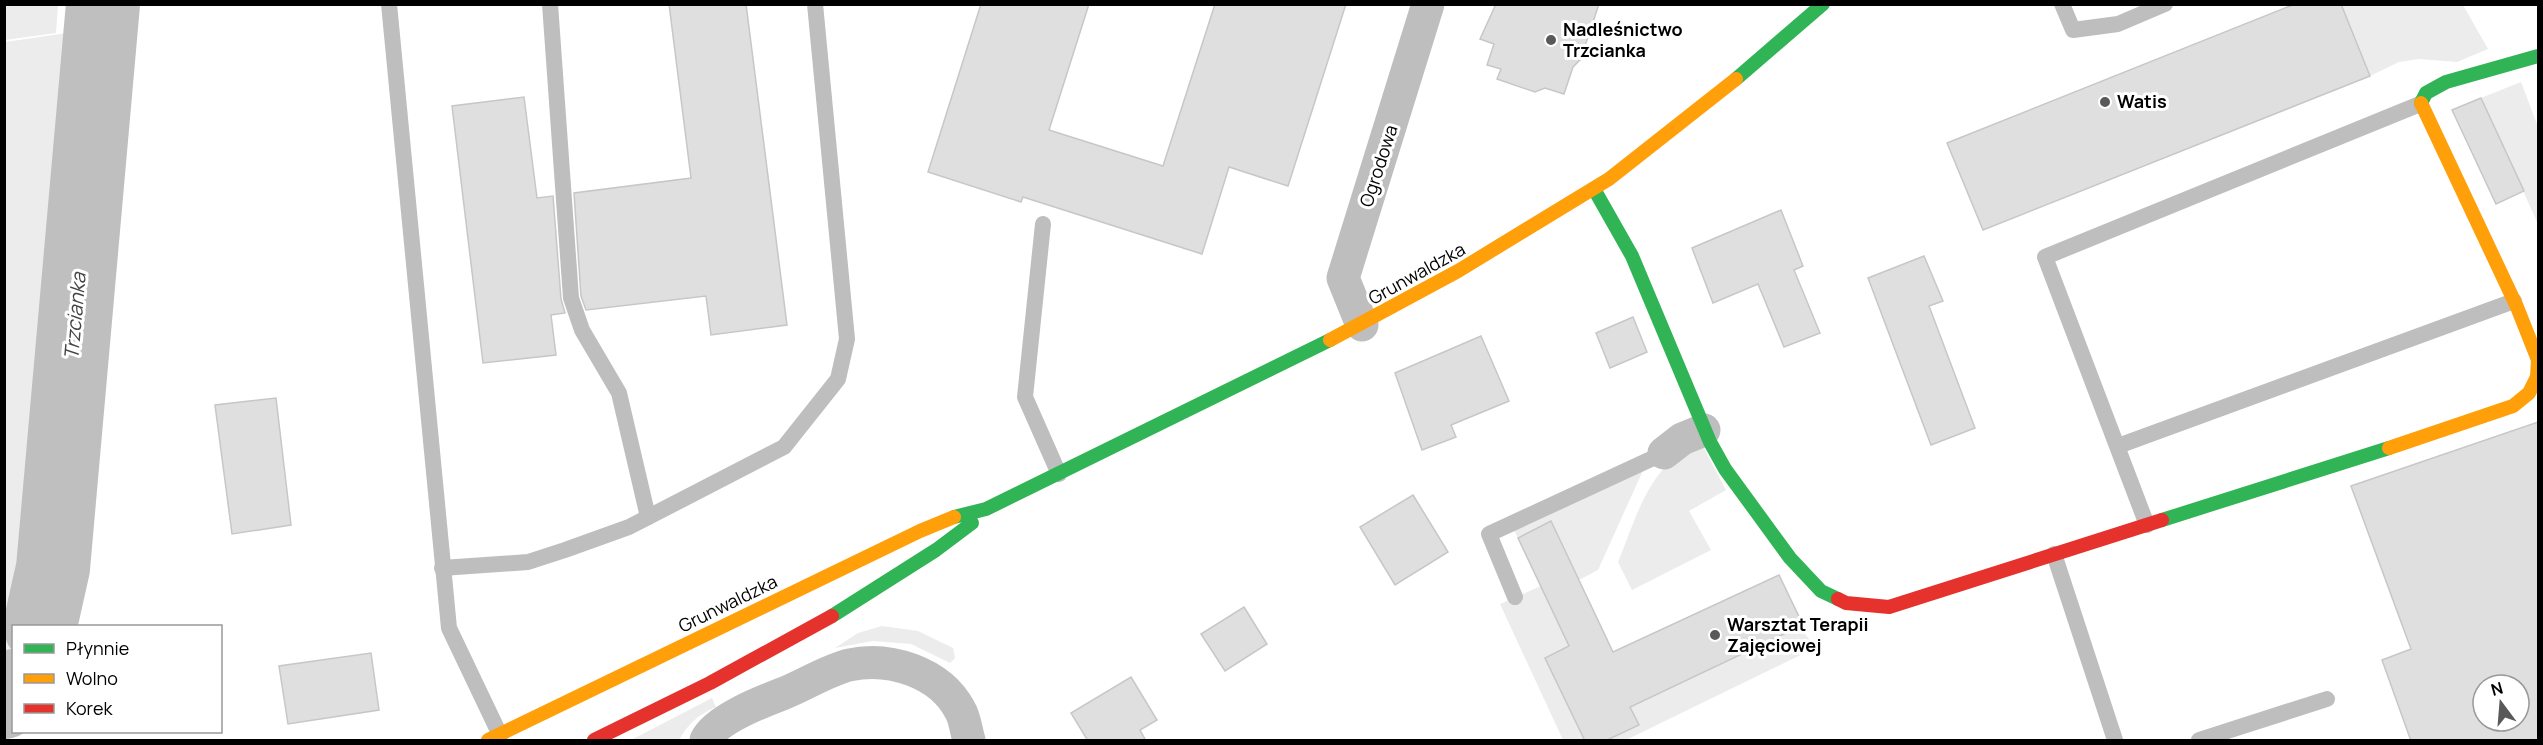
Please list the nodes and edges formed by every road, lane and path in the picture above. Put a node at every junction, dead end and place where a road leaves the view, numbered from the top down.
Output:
1 (389, 4) edge
2 (550, 4) edge
3 (815, 4) edge
4 (1428, 4) edge
5 (1823, 4) edge
6 (2062, 4) edge
7 (2165, 4) edge
8 (2538, 58) edge
9 (2420, 104) junction
10 (1594, 189) junction
11 (1043, 224) dead end
12 (2514, 301) junction
13 (1362, 325) junction
14 (1704, 430) junction
15 (2118, 446) junction
16 (1664, 453) joint
17 (1059, 474) junction
18 (986, 509) junction
19 (648, 517) junction
20 (2147, 525) junction
21 (2054, 554) junction
22 (846, 567) junction
23 (442, 568) junction
24 (1515, 597) dead end
25 (813, 600) dead end
26 (2326, 699) dead end
27 (497, 739) edge
28 (594, 741) edge
29 (706, 741) edge
30 (969, 741) edge
31 (2115, 741) edge
32 (2199, 741) edge

1 - 23 lane
2 - 19 lane
3 - 19 lane
4 - 13 street, Ogrodowa
5 - 10 main road, Grunwaldzka
6 - 7 lane
8 - 9 main road
9 - 12 main road
9 - 15 lane
10 - 13 main road, Grunwaldzka
10 - 14 main road
11 - 17 lane
12 - 15 lane
12 - 20 main road
13 - 17 main road, Grunwaldzka
14 - 16 street
14 - 21 main road
15 - 20 lane
16 - 24 lane
17 - 18 main road, Grunwaldzka
18 - 22 main road, Grunwaldzka
18 - 28 main road, Grunwaldzka
19 - 23 lane
20 - 21 main road
21 - 31 lane
22 - 25 main road
22 - 27 main road, Grunwaldzka
23 - 27 lane
26 - 32 lane
29 - 30 street

